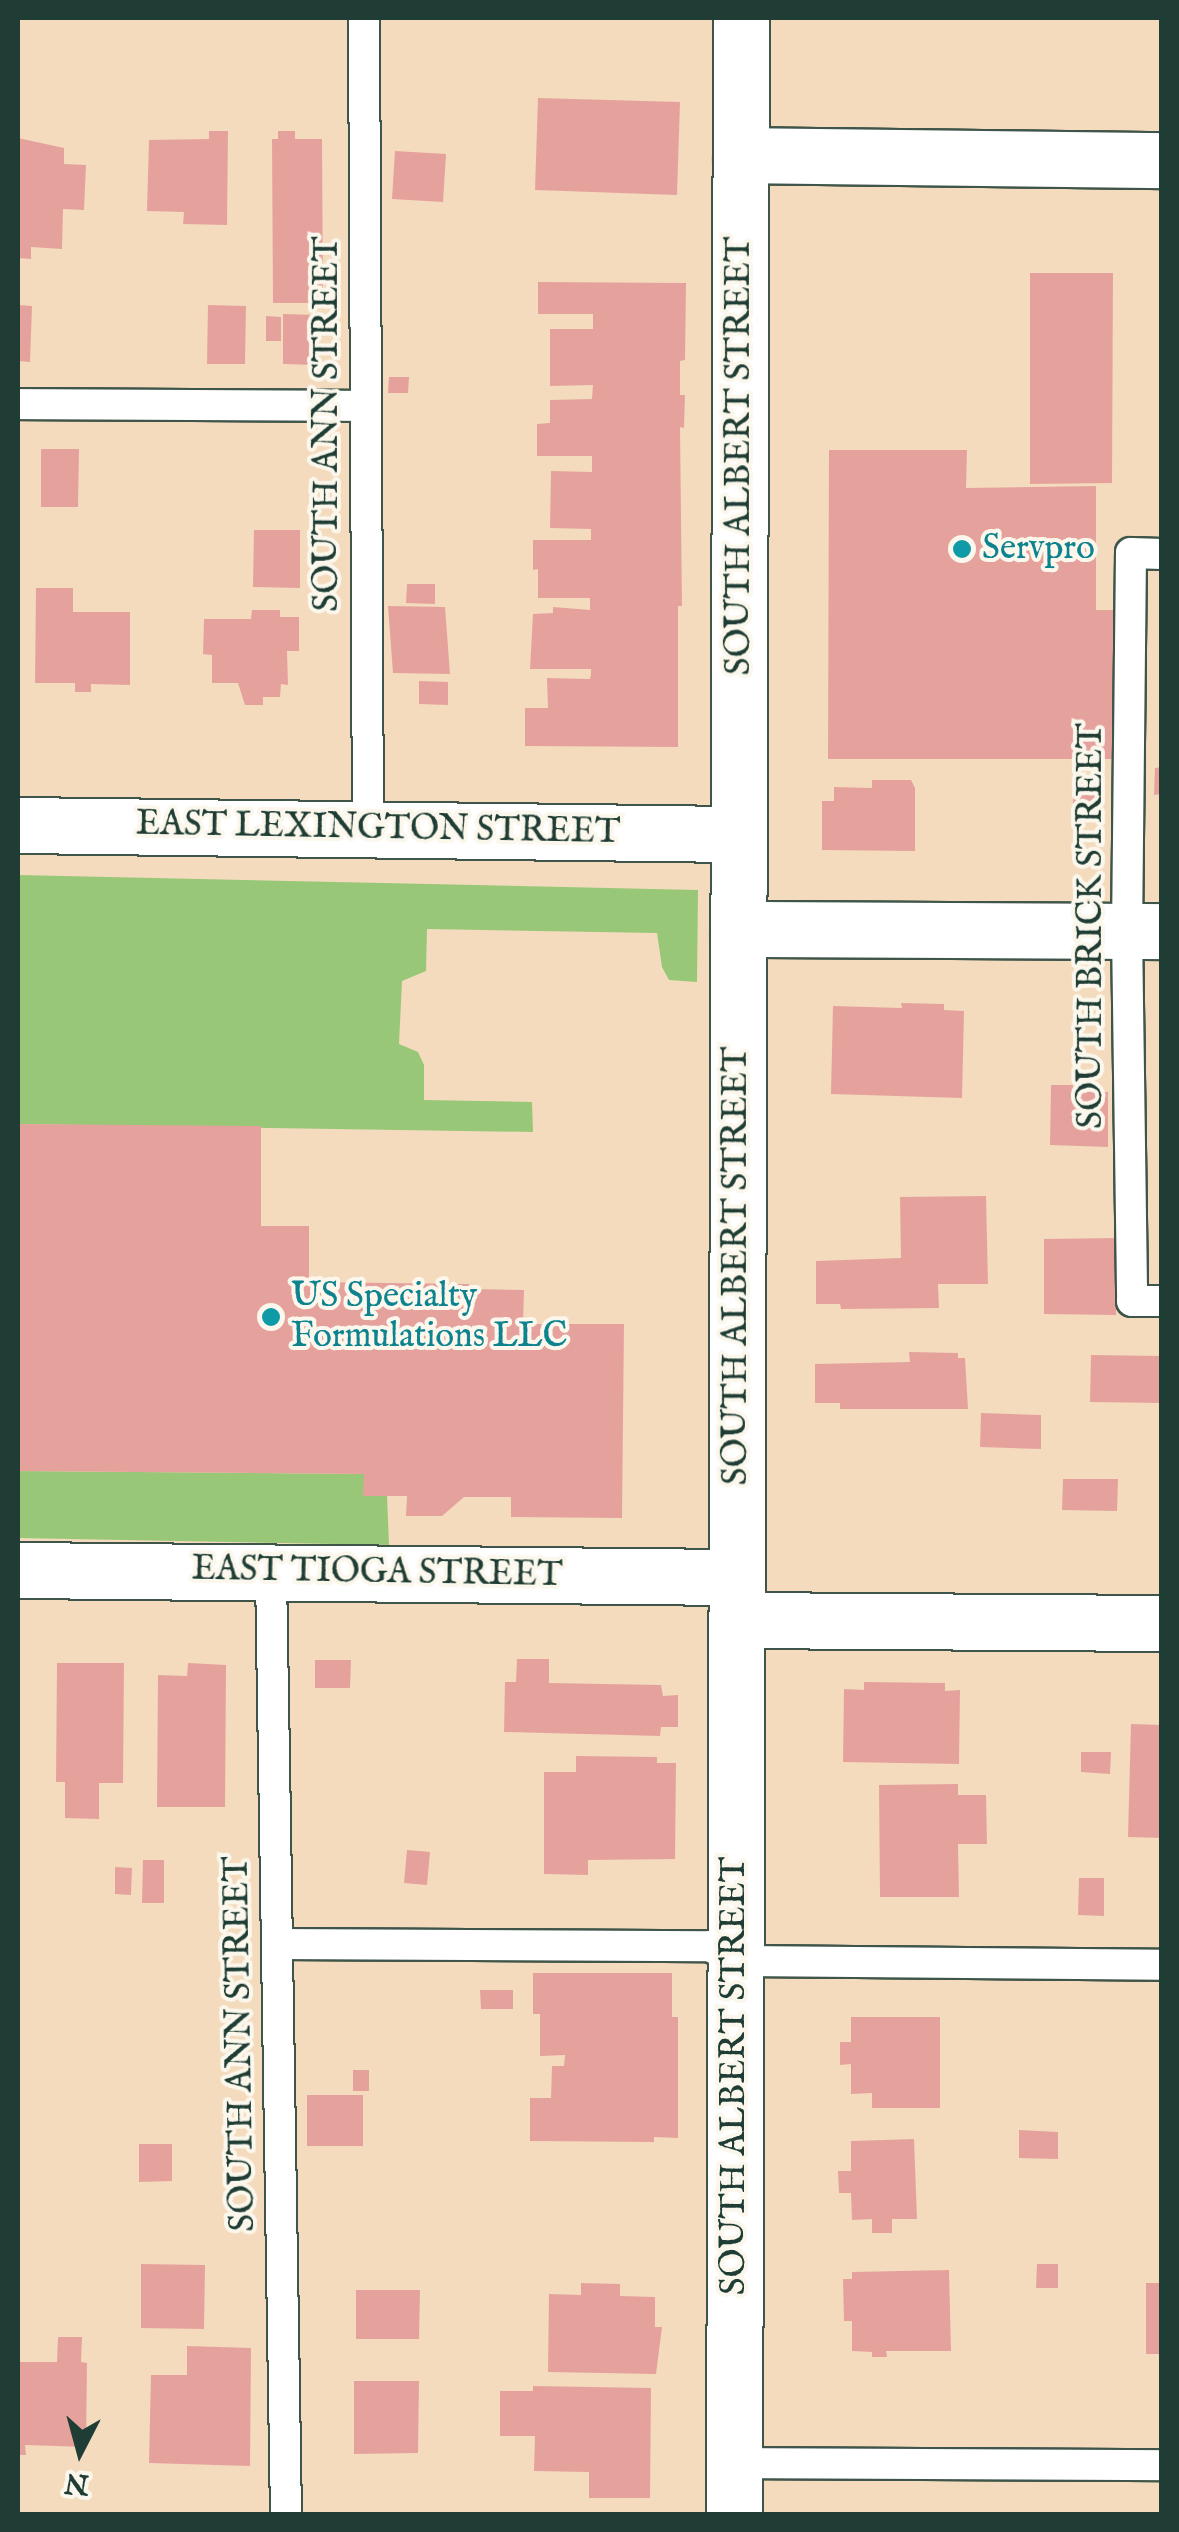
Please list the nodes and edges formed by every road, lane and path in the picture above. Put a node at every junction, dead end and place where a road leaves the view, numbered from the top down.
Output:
1 (364, 18) edge
2 (728, 18) edge
3 (741, 18) edge
4 (741, 155) junction
5 (1162, 160) edge
6 (18, 404) edge
7 (366, 406) junction
8 (1162, 554) edge
9 (18, 825) edge
10 (368, 830) junction
11 (739, 834) junction
12 (738, 928) junction
13 (1144, 931) edge
14 (1162, 1301) edge
15 (18, 1570) edge
16 (271, 1572) junction
17 (736, 1598) junction
18 (1162, 1623) edge
19 (277, 1944) junction
20 (735, 1960) junction
21 (1162, 1965) edge
22 (1162, 2464) edge
23 (734, 2489) edge
24 (286, 2514) edge

1 - 7 lane, SOUTH ANN STREET
2 - 3 street
3 - 4 street, SOUTH ALBERT STREET
4 - 5 street
4 - 11 street, SOUTH ALBERT STREET
6 - 7 lane
7 - 10 lane, SOUTH ANN STREET
8 - 13 lane, SOUTH BRICK STREET
9 - 10 street, EAST LEXINGTON STREET
10 - 11 street, EAST LEXINGTON STREET
11 - 12 street, SOUTH ALBERT STREET
12 - 13 street
12 - 17 street, SOUTH ALBERT STREET
13 - 14 lane, SOUTH BRICK STREET
15 - 16 street, EAST TIOGA STREET
16 - 17 street, EAST TIOGA STREET
16 - 19 lane, SOUTH ANN STREET
17 - 18 street, EAST TIOGA STREET
17 - 20 street, SOUTH ALBERT STREET
19 - 20 lane
19 - 24 lane, SOUTH ANN STREET
20 - 21 lane
20 - 23 street, SOUTH ALBERT STREET
22 - 23 lane

